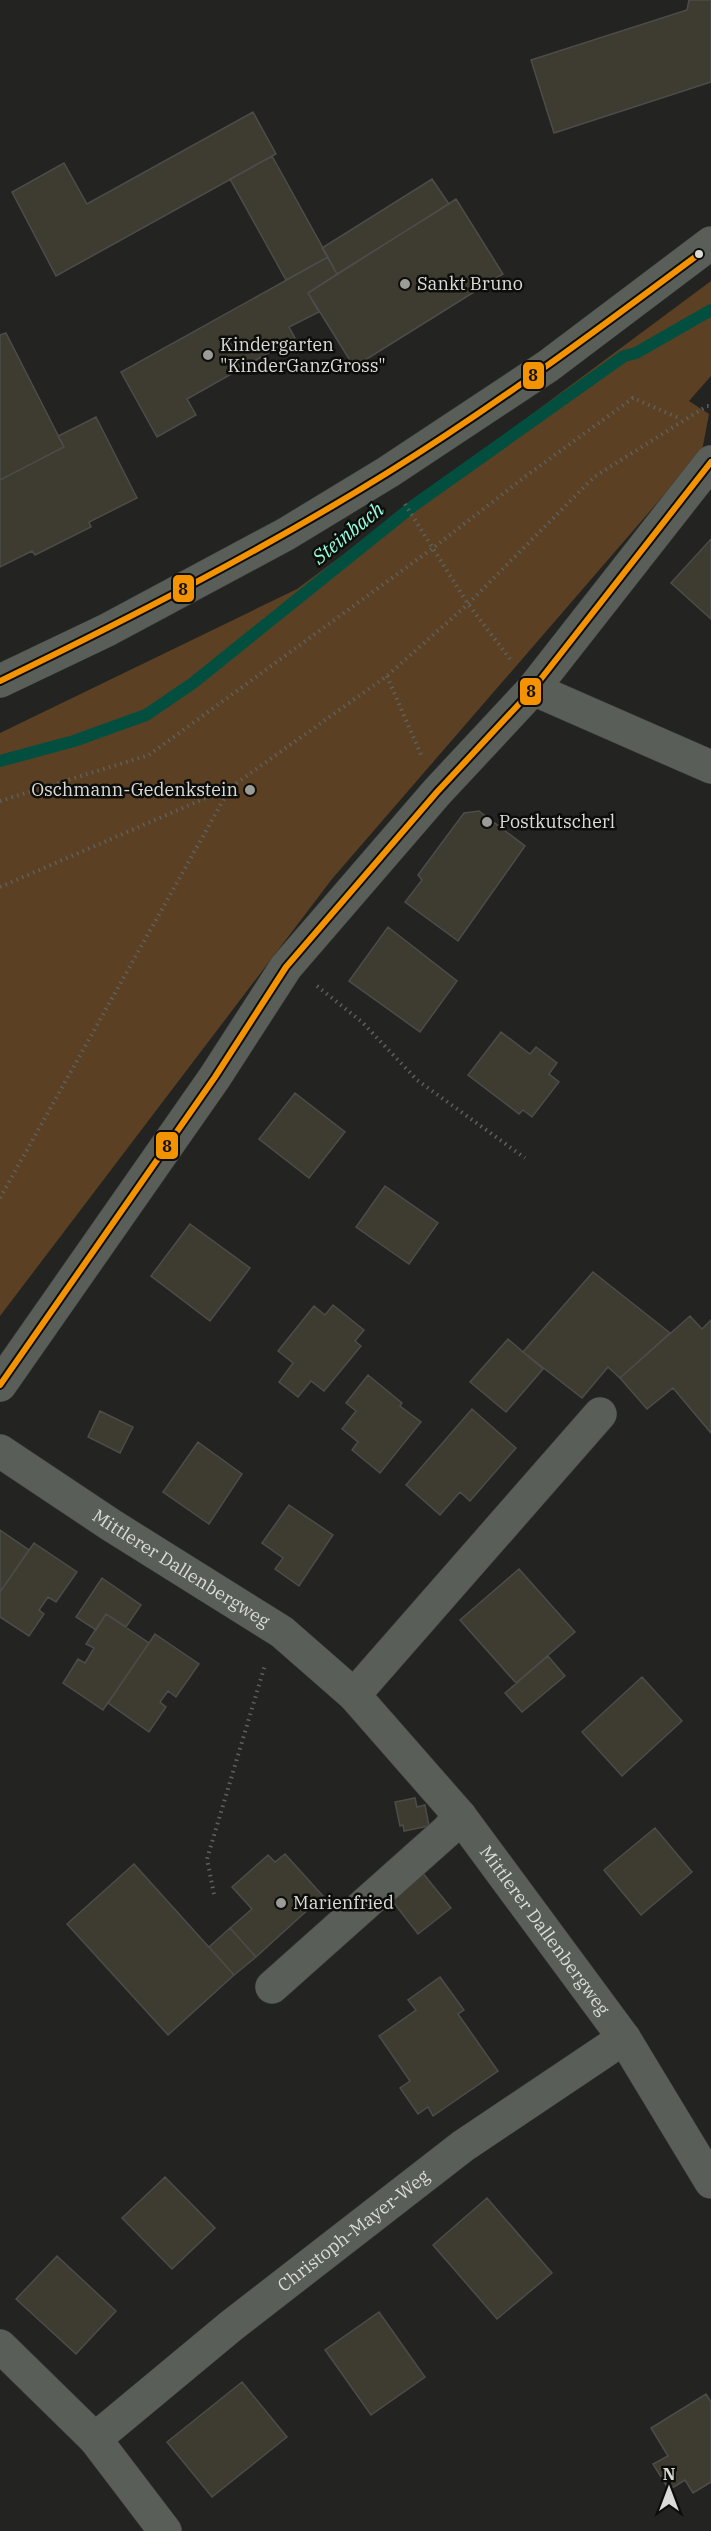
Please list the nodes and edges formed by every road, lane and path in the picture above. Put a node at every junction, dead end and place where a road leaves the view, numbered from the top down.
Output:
1 (711, 243) edge
2 (711, 406) edge
3 (682, 419) junction
4 (711, 462) edge
5 (404, 501) dead end
6 (433, 548) junction
7 (468, 604) junction
8 (387, 676) junction
9 (0, 681) edge
10 (533, 688) junction
11 (711, 767) edge
12 (231, 787) junction
13 (437, 792) junction
14 (0, 801) edge
15 (0, 886) edge
16 (327, 992) dead end
17 (525, 1158) dead end
18 (0, 1198) edge
19 (0, 1385) edge
20 (600, 1414) dead end
21 (0, 1451) edge
22 (282, 1632) junction
23 (354, 1695) junction
24 (460, 1816) junction
25 (214, 1894) dead end
26 (272, 1987) dead end
27 (624, 2038) junction
28 (711, 2182) edge
29 (0, 2346) edge
30 (95, 2439) junction
31 (165, 2531) edge

1 - 9 street
2 - 3 path
3 - 6 path
3 - 7 path
4 - 10 street
5 - 6 path
6 - 7 path
6 - 14 path
7 - 8 path
7 - 10 path
8 - 12 path
8 - 13 path
10 - 11 street
10 - 13 street
12 - 15 path
12 - 18 path
13 - 19 street
16 - 17 path
20 - 23 street
21 - 22 street, Mittlerer Dallenbergweg
22 - 23 street, Mittlerer Dallenbergweg
22 - 25 path
23 - 24 street, Mittlerer Dallenbergweg
24 - 26 street
24 - 27 street, Mittlerer Dallenbergweg
27 - 28 street, Mittlerer Dallenbergweg
27 - 30 street, Christoph-Mayer-Weg
29 - 30 street
30 - 31 street

